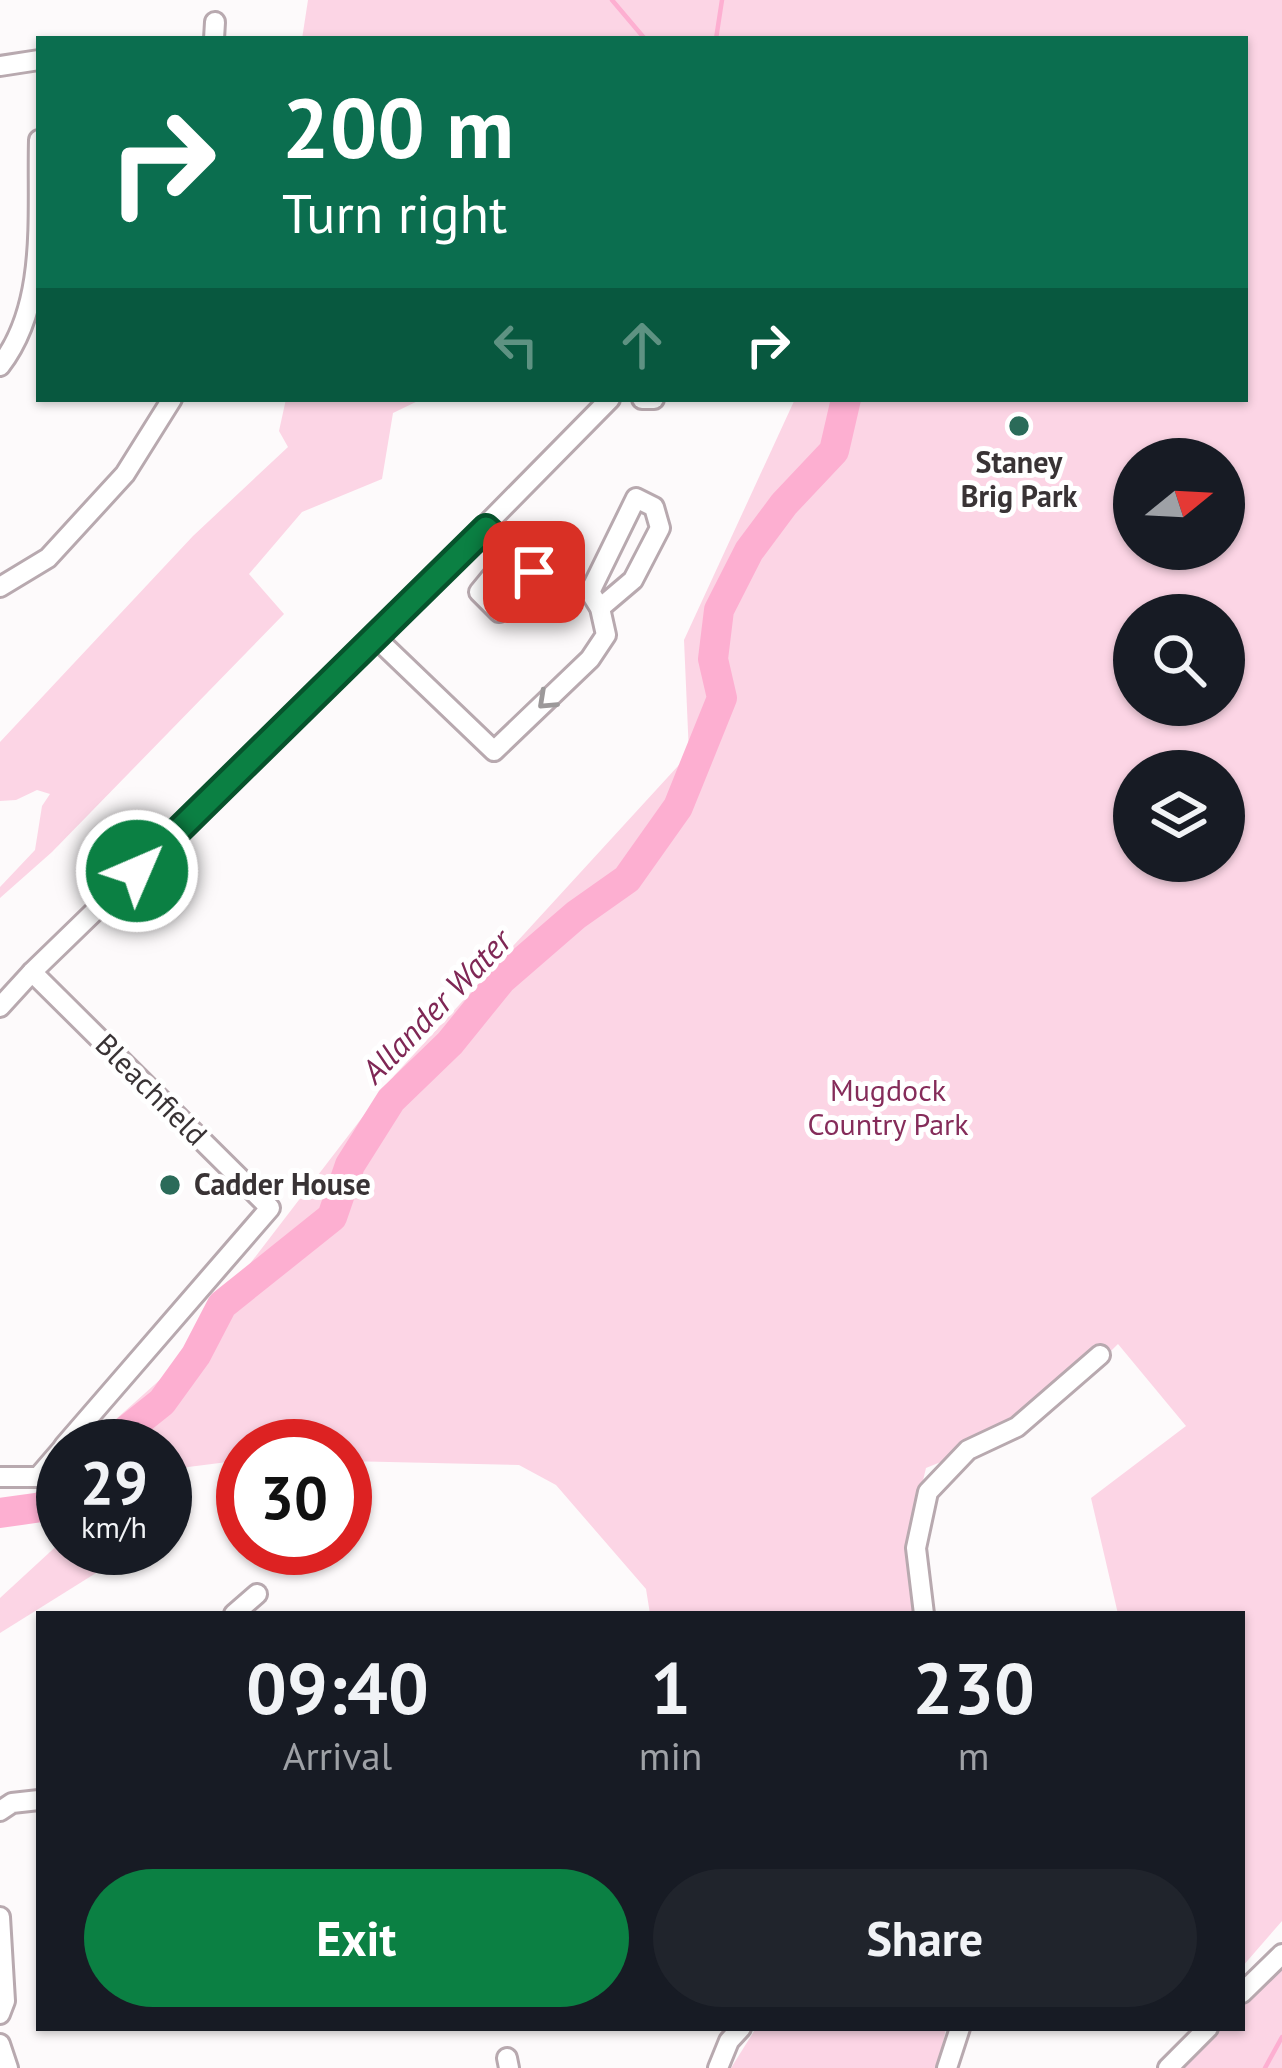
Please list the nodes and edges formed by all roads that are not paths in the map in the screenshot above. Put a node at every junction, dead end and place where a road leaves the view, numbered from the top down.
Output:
1 (36, 60) edge
2 (0, 66) edge
3 (36, 244) edge
4 (0, 366) edge
5 (170, 402) edge
6 (607, 402) edge
7 (486, 528) junction
8 (511, 553) junction
9 (534, 572) junction
10 (0, 587) edge
11 (595, 600) junction
12 (374, 636) junction
13 (32, 972) junction
14 (1, 1005) edge
15 (1100, 1355) dead end
16 (88, 1419) edge
17 (0, 1477) edge
18 (36, 1477) edge
19 (257, 1594) dead end
20 (237, 1611) edge
21 (925, 1611) edge
22 (36, 1800) edge
23 (0, 1811) edge
24 (0, 1917) edge
25 (1282, 1954) edge
26 (1245, 1990) edge
27 (0, 2014) edge
28 (738, 2031) edge
29 (959, 2031) edge
30 (1205, 2031) edge
31 (0, 2044) edge
32 (8, 2068) edge
33 (718, 2068) edge
34 (946, 2068) edge
35 (1168, 2068) edge

1 - 2 street
3 - 4 street
5 - 10 street
6 - 7 street
7 - 8 street
7 - 12 street
8 - 9 street
8 - 9 street
9 - 11 street
11 - 11 street
11 -> 12 street
12 - 13 street
13 - 14 street
13 - 16 street, Bleachfield
15 - 21 street
17 - 18 street
19 - 20 street
22 - 23 street
24 - 27 street
25 - 26 street
28 - 33 street
29 - 34 street
30 - 35 street
31 - 32 street

